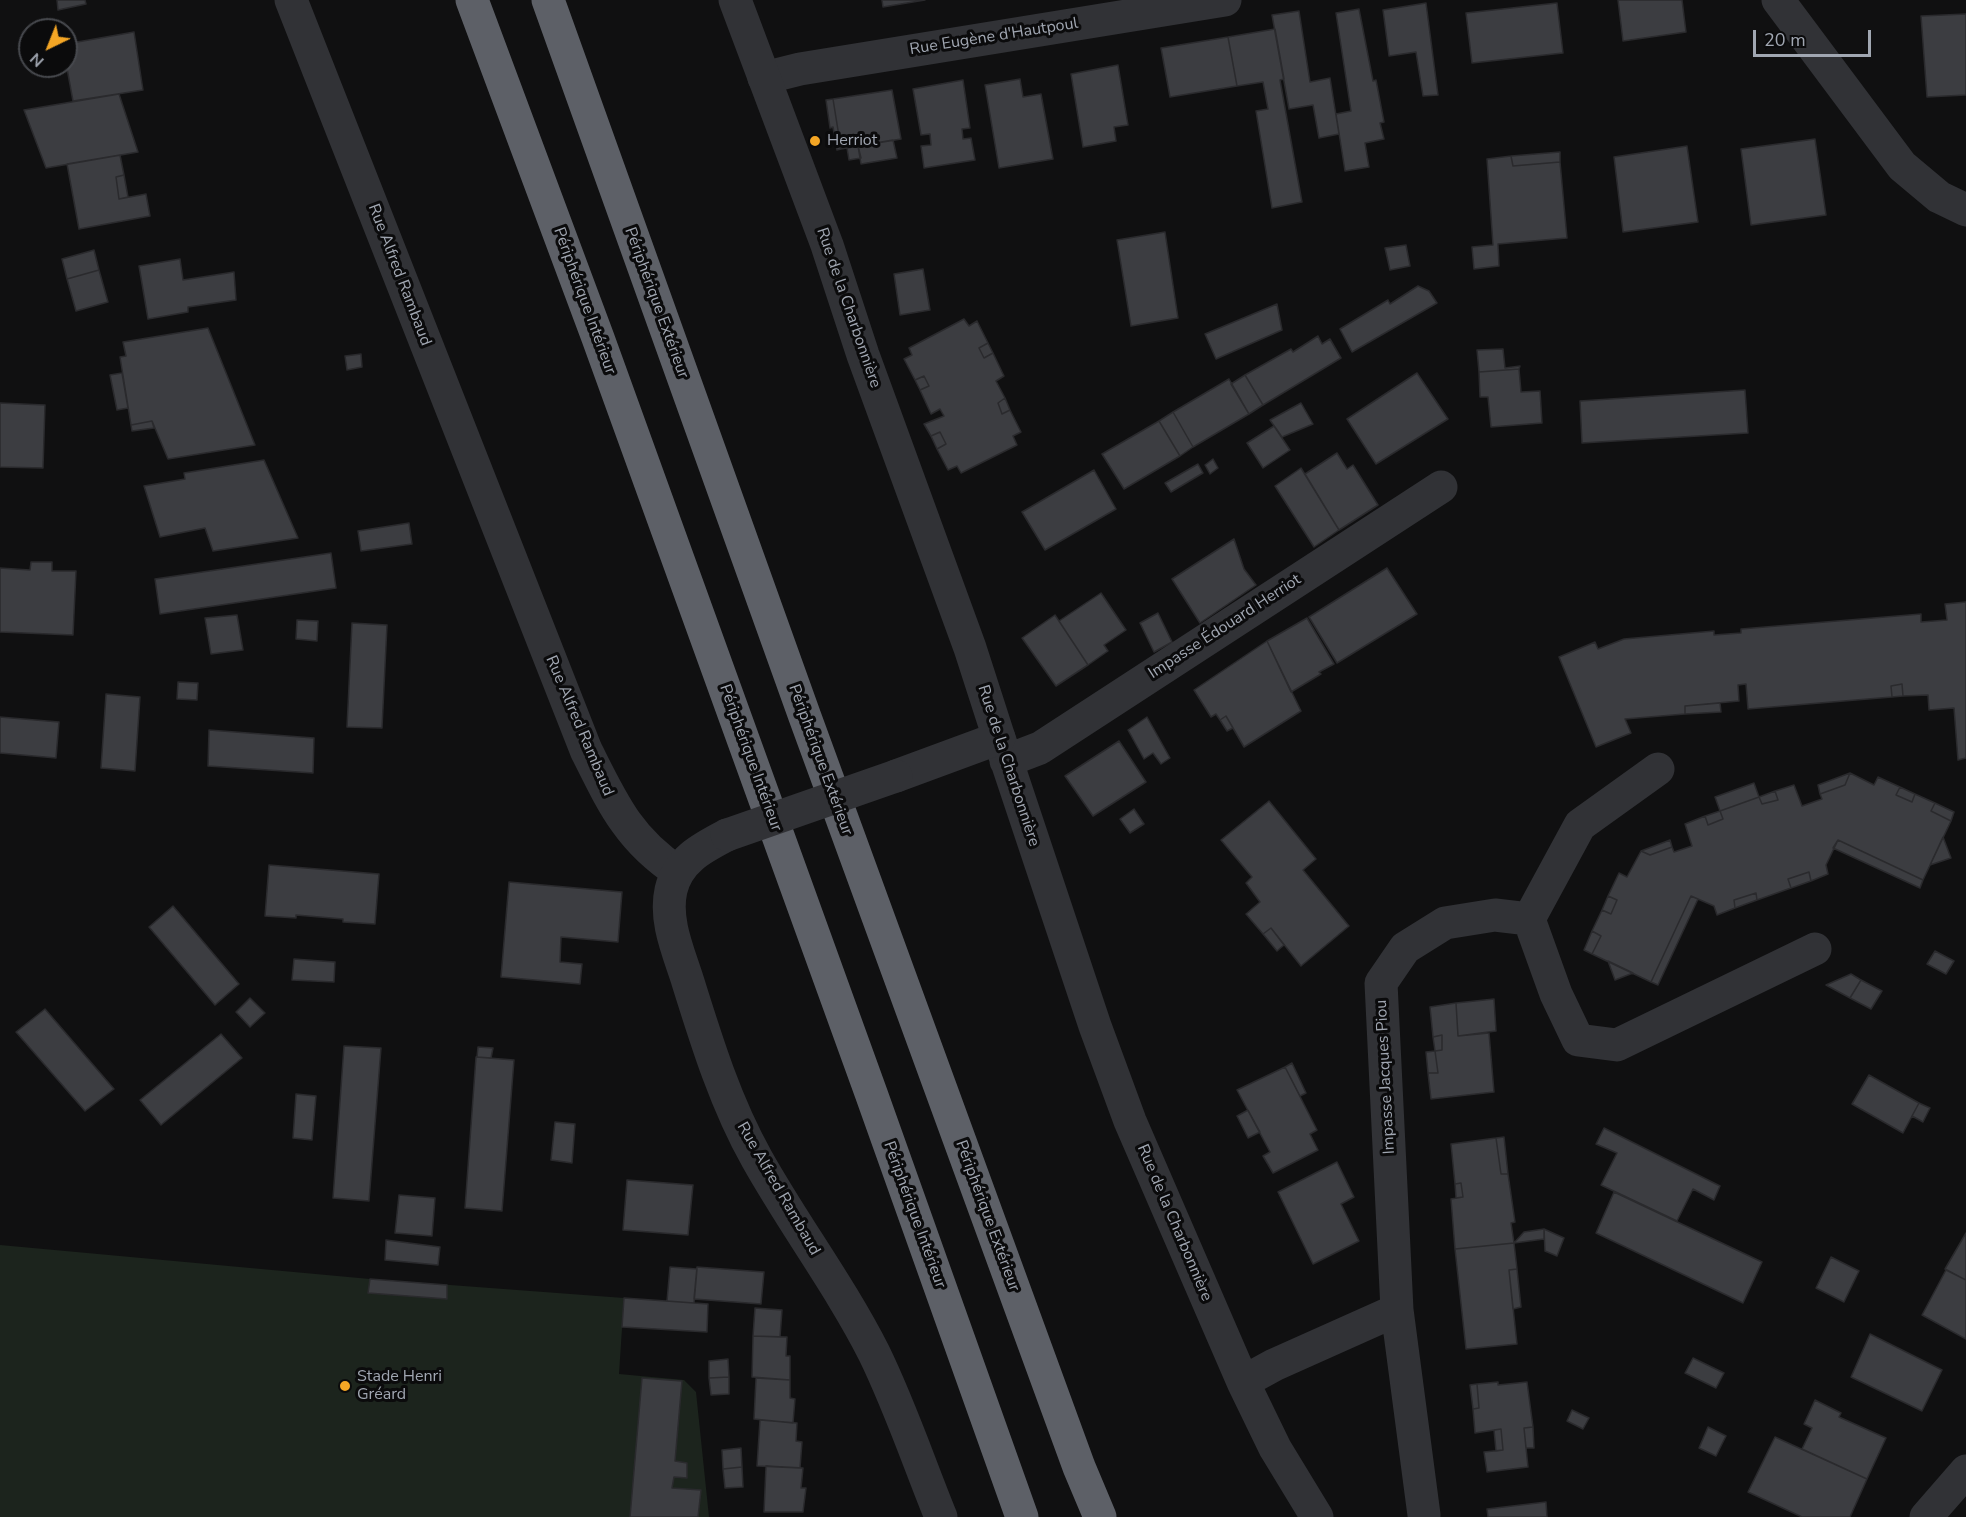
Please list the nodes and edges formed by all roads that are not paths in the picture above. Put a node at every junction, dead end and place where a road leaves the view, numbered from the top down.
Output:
1 (291, 0) edge
2 (472, 0) edge
3 (548, 0) edge
4 (735, 0) edge
5 (1225, 0) edge
6 (1778, 0) edge
7 (764, 78) junction
8 (1966, 210) edge
9 (1441, 487) dead end
10 (1003, 749) junction
11 (1658, 769) dead end
12 (678, 872) junction
13 (1529, 920) junction
14 (1815, 950) dead end
15 (1397, 1310) junction
16 (1243, 1382) junction
17 (1966, 1471) edge
18 (1424, 1515) dead end
19 (941, 1517) edge
20 (1022, 1517) edge
21 (1100, 1517) edge
22 (1317, 1517) edge
23 (1926, 1517) edge

1 - 12 street, Rue Alfred Rambaud
2 - 20 highway, Périphérique Intérieur
3 - 21 highway, Périphérique Extérieur
4 - 7 street, Rue de la Charbonnière
5 - 7 street, Rue Eugène d'Hautpoul
6 - 8 street
7 - 10 street, Rue de la Charbonnière
9 - 10 street, Impasse Édouard Herriot
10 - 12 street, Impasse Édouard Herriot, bridge
10 - 16 street, Rue de la Charbonnière
11 - 13 street
12 - 19 street, Rue Alfred Rambaud
13 - 14 street
13 - 15 street, Impasse Jacques Piou
15 - 16 street
15 - 18 street, Impasse Jacques Piou
16 - 22 street, Rue de la Charbonnière
17 - 23 street

